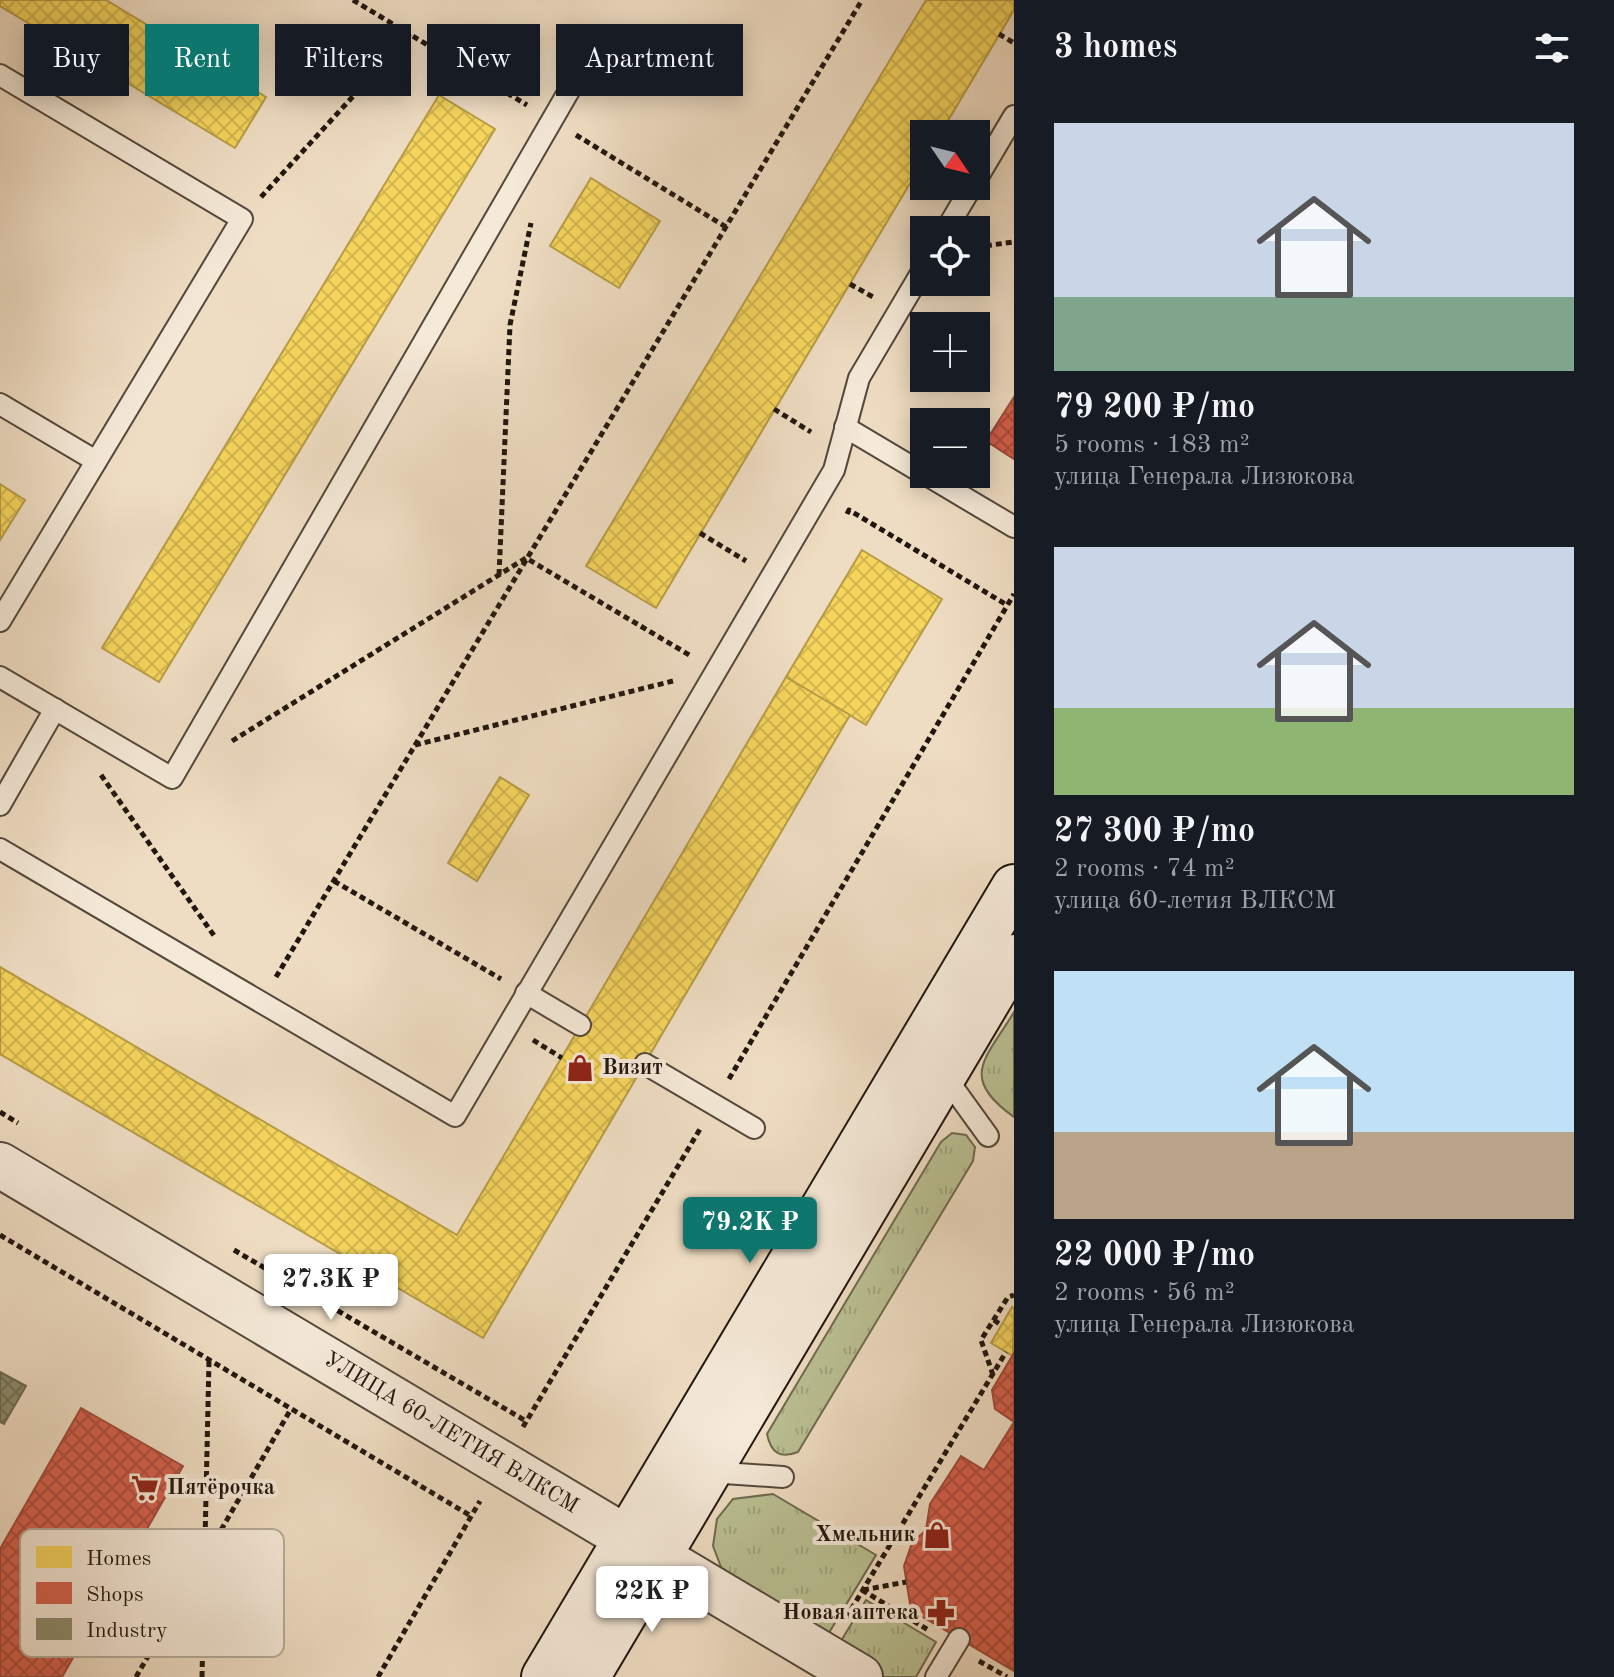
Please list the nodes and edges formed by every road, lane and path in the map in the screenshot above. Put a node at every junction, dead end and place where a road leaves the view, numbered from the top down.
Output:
1 (862, 0) edge
2 (999, 34) dead end
3 (1014, 43) edge
4 (0, 75) edge
5 (354, 96) edge
6 (566, 96) edge
7 (1014, 116) edge
8 (990, 156) edge
9 (242, 219) junction
10 (531, 222) dead end
11 (1014, 242) edge
12 (990, 245) edge
13 (910, 292) edge
14 (0, 404) edge
15 (774, 409) dead end
16 (845, 427) junction
17 (839, 449) junction
18 (96, 461) junction
19 (910, 466) edge
20 (948, 488) edge
21 (841, 523) dead end
22 (1014, 527) edge
23 (700, 533) dead end
24 (526, 558) junction
25 (499, 575) junction
26 (771, 576) junction
27 (1014, 594) edge
28 (1007, 605) junction
29 (0, 621) edge
30 (716, 671) junction
31 (0, 677) edge
32 (55, 709) junction
33 (414, 745) junction
34 (100, 773) dead end
35 (172, 778) junction
36 (0, 805) edge
37 (0, 849) edge
38 (334, 881) junction
39 (1014, 887) edge
40 (216, 939) dead end
41 (1014, 957) edge
42 (526, 993) junction
43 (261, 1002) junction
44 (580, 1025) dead end
45 (645, 1064) dead end
46 (944, 1075) junction
47 (714, 1104) junction
48 (0, 1112) edge
49 (27, 1128) dead end
50 (754, 1128) dead end
51 (988, 1136) dead end
52 (0, 1165) edge
53 (0, 1235) edge
54 (229, 1247) dead end
55 (1014, 1295) edge
56 (994, 1320) junction
57 (1001, 1325) dead end
58 (1006, 1352) dead end
59 (209, 1360) junction
60 (993, 1375) junction
61 (291, 1409) junction
62 (526, 1421) junction
63 (502, 1463) junction
64 (709, 1472) junction
65 (783, 1477) dead end
66 (471, 1516) junction
67 (205, 1529) edge
68 (221, 1529) edge
69 (643, 1547) junction
70 (906, 1582) dead end
71 (862, 1590) junction
72 (959, 1639) dead end
73 (823, 1655) junction
74 (147, 1657) edge
75 (202, 1657) edge
76 (136, 1677) edge
77 (202, 1677) edge
78 (378, 1677) edge
79 (544, 1677) edge
80 (587, 1677) edge
81 (860, 1677) edge
82 (936, 1677) edge

1 - 24 path
2 - 3 path
4 - 9 lane
5 - 9 path
6 - 35 lane
7 - 8 lane
9 - 18 lane
10 - 25 path
11 - 12 path
13 - 16 lane
14 - 18 lane
15 - 17 path
16 - 17 lane
16 - 19 lane
17 - 26 lane
18 - 29 lane
20 - 22 lane
21 - 28 path
23 - 26 path
24 - 25 path
24 - 30 path
24 - 33 path
25 - 35 path
26 - 30 lane
27 - 28 path
28 - 47 path
30 - 33 path
30 - 42 lane
31 - 32 lane
32 - 35 lane
32 - 36 lane
33 - 38 path
34 - 40 path
37 - 43 lane
38 - 42 path
38 - 43 path
39 - 69 main road
41 - 46 main road
42 - 43 lane
42 - 44 lane
45 - 47 lane
46 - 51 lane
46 - 64 main road
47 - 50 lane
47 - 62 path
48 - 49 path
52 - 63 main road, УЛИЦА 60-ЛЕТИЯ ВЛКСМ
53 - 59 path
54 - 62 path
55 - 56 path
56 - 57 path
56 - 60 path
58 - 60 path
59 - 61 path
59 - 67 path
60 - 71 path
61 - 66 path
61 - 68 path
62 - 63 path
63 - 66 path
63 - 69 main road, УЛИЦА 60-ЛЕТИЯ ВЛКСМ
64 - 65 lane
64 - 69 main road
66 - 78 path
69 - 73 main road, УЛИЦА 60-ЛЕТИЯ ВЛКСМ
69 - 79 main road
69 - 80 main road
70 - 71 path
71 - 73 path
72 - 82 lane
73 - 81 main road, УЛИЦА 60-ЛЕТИЯ ВЛКСМ
74 - 76 path
75 - 77 path

